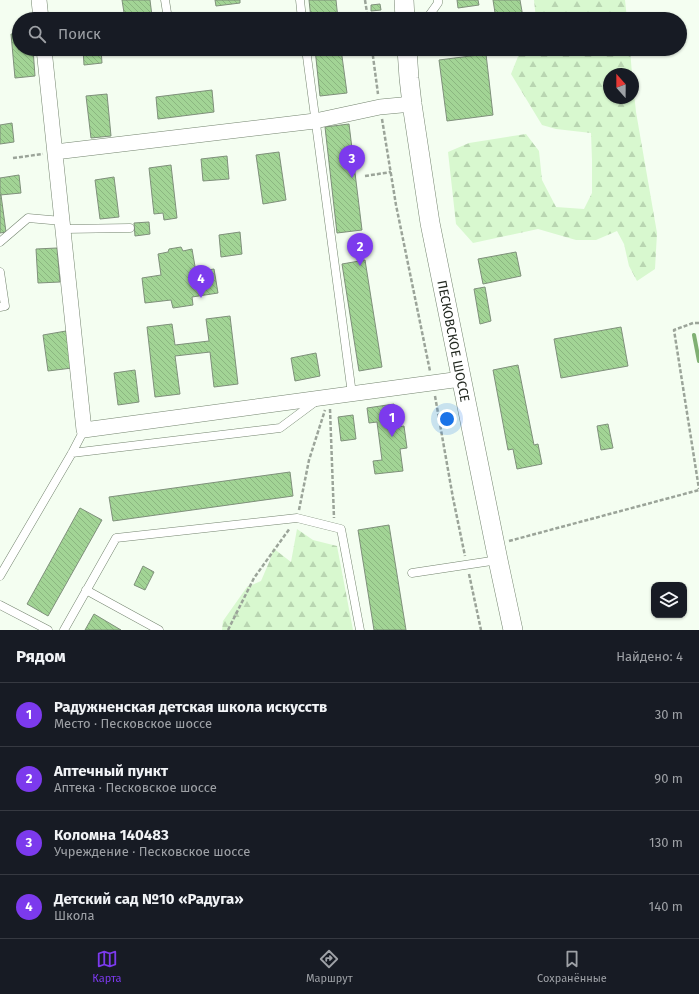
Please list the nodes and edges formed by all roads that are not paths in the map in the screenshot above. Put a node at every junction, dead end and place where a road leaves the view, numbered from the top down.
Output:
1 (39, 0) edge
2 (165, 0) edge
3 (300, 0) edge
4 (404, 0) edge
5 (438, 0) edge
6 (40, 12) edge
7 (167, 12) edge
8 (301, 12) edge
9 (405, 12) edge
10 (431, 12) edge
11 (45, 56) edge
12 (307, 56) edge
13 (407, 56) edge
14 (412, 104) junction
15 (315, 121) junction
16 (55, 152) junction
17 (63, 225) junction
18 (130, 228) dead end
19 (0, 242) edge
20 (0, 272) edge
21 (0, 307) edge
22 (461, 379) junction
23 (352, 394) junction
24 (324, 397) junction
25 (84, 430) junction
26 (72, 453) junction
27 (496, 552) junction
28 (412, 573) dead end
29 (0, 576) edge
30 (86, 590) junction
31 (0, 605) edge
32 (48, 630) edge
33 (64, 630) edge
34 (159, 630) edge
35 (360, 630) edge
36 (513, 630) edge

1 - 6 street
2 - 7 lane
3 - 8 lane
4 - 9 street
5 - 10 lane
11 - 16 street
12 - 15 lane
13 - 14 street, ПЕСКОВСКОЕ ШОССЕ
14 - 15 street
14 - 22 street, ПЕСКОВСКОЕ ШОССЕ
15 - 16 street
15 - 23 lane
16 - 17 street
17 - 18 lane
17 - 19 lane
17 - 25 street
20 - 21 lane
22 - 23 street
22 - 27 street, ПЕСКОВСКОЕ ШОССЕ
23 - 24 street
24 - 25 street
24 - 26 lane
25 - 26 lane
26 - 29 lane
27 - 28 lane
27 - 36 street, ПЕСКОВСКОЕ ШОССЕ
30 - 33 lane
30 - 34 lane
30 - 35 lane
31 - 32 lane

